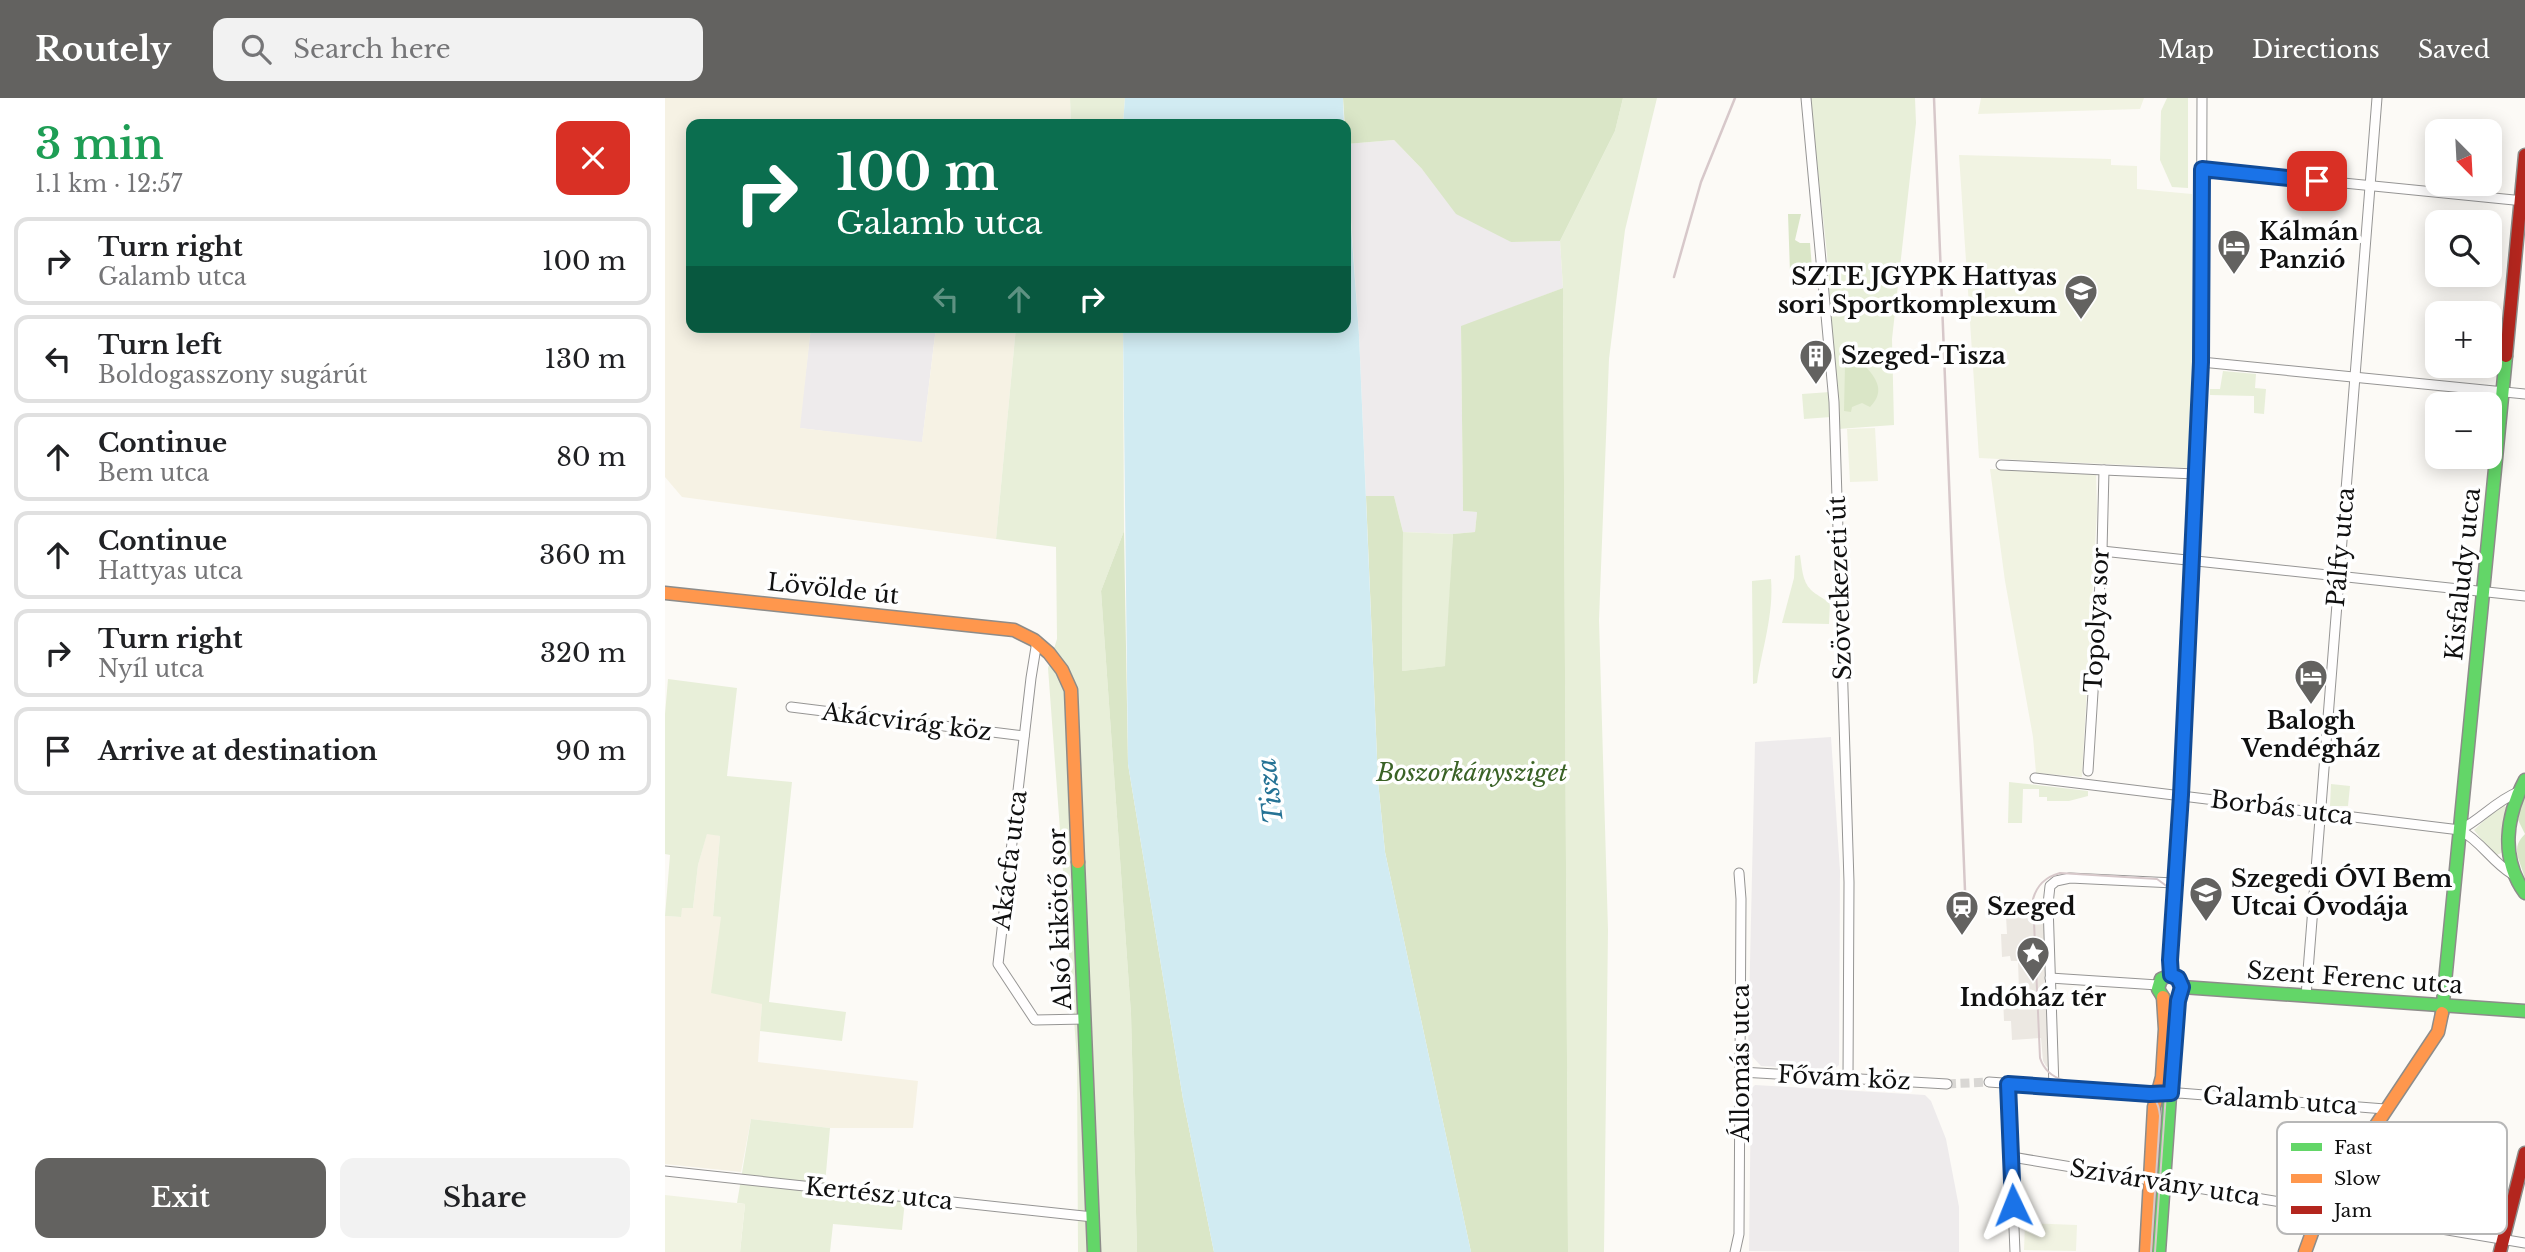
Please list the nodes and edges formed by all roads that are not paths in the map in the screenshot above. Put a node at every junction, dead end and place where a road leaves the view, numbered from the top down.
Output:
1 (1806, 98) edge
2 (2202, 98) edge
3 (2377, 98) edge
4 (2525, 155) edge
5 (2202, 169) junction
6 (2370, 186) junction
7 (2523, 200) edge
8 (2201, 362) junction
9 (2355, 376) junction
10 (2503, 391) junction
11 (2525, 394) edge
12 (2001, 465) dead end
13 (2104, 470) junction
14 (2195, 474) junction
15 (2102, 551) junction
16 (2192, 562) junction
17 (2338, 576) junction
18 (2482, 591) junction
19 (665, 593) edge
20 (2525, 596) edge
21 (996, 627) joint
22 (1037, 641) junction
23 (791, 707) dead end
24 (1024, 736) junction
25 (2088, 771) dead end
26 (2035, 778) dead end
27 (2525, 780) edge
28 (2518, 792) junction
29 (2181, 795) junction
30 (2320, 813) junction
31 (2461, 830) junction
32 (1739, 873) dead end
33 (2512, 874) junction
34 (2174, 883) junction
35 (2525, 893) edge
36 (2171, 975) junction
37 (2050, 978) junction
38 (2160, 991) junction
39 (2181, 991) junction
40 (2306, 996) junction
41 (2443, 1006) junction
42 (2525, 1011) edge
43 (1085, 1019) junction
44 (1741, 1072) junction
45 (1848, 1078) junction
46 (1989, 1082) tunnel mouth
47 (1948, 1084) tunnel mouth
48 (2008, 1084) junction
49 (2054, 1088) junction
50 (2171, 1093) junction
51 (2156, 1094) junction
52 (2385, 1109) junction
53 (2377, 1122) edge
54 (2525, 1153) edge
55 (2012, 1157) junction
56 (665, 1171) edge
57 (2150, 1180) junction
58 (2164, 1183) junction
59 (2277, 1201) edge
60 (1093, 1217) junction
61 (2507, 1223) edge
62 (2312, 1234) edge
63 (2444, 1234) edge
64 (2525, 1243) edge
65 (2501, 1246) edge
66 (1094, 1252) edge
67 (1735, 1252) edge
68 (2015, 1252) edge
69 (2146, 1252) edge
70 (2159, 1252) edge
71 (2305, 1252) edge

1 - 45 street, Szövetkezeti út
2 - 5 street
3 - 6 street, Pálfy utca
4 - 7 street, Kisfaludy utca
5 - 6 street
5 - 8 street
6 - 7 street
6 - 9 street, Pálfy utca
7 - 10 street, Kisfaludy utca
8 - 9 street
8 - 14 street
9 - 10 street
9 - 17 street, Pálfy utca
10 - 11 street
10 - 18 street, Kisfaludy utca
12 - 13 street
13 - 14 street
13 - 15 street, Topolya sor
14 - 16 street
15 - 16 street
15 - 25 street, Topolya sor
16 - 17 street
16 - 29 street
17 - 18 street
17 - 30 street, Pálfy utca
18 - 20 street
18 - 31 street, Kisfaludy utca
19 - 21 street, Lövölde út
21 - 22 street, Alsó kikötő sor
22 - 24 street, Akácfa utca
22 - 43 street, Alsó kikötő sor
23 - 24 street, Akácvirág köz
24 - 43 street, Akácfa utca
26 - 29 street, Borbás utca
27 - 28 street
28 - 31 street
28 - 33 street
29 - 30 street, Borbás utca
29 - 34 street
30 - 31 street, Borbás utca
30 - 40 street, Pálfy utca
31 - 33 street
31 - 41 street, Kisfaludy utca
32 - 44 street, Állomás utca
33 - 35 street
34 - 36 street
34 - 37 street
36 - 38 street
36 - 39 street
37 - 38 street
37 - 49 street
38 - 39 street
38 - 51 street
39 - 40 street, Szent Ferenc utca
39 - 50 street
40 - 41 street, Szent Ferenc utca
41 - 42 street, Szent Ferenc utca
41 - 52 street, Kisfaludy utca
43 - 60 street, Alsó kikötő sor
44 - 45 street, Fővám köz
44 - 67 street, Állomás utca
45 - 47 street, Fővám köz
46 - 48 street
48 - 49 street, Galamb utca
48 - 55 street
49 - 51 street, Galamb utca
50 - 51 street, Galamb utca
50 - 52 street, Galamb utca
50 - 58 street
51 - 57 street
52 - 53 street, Kisfaludy utca
54 - 61 street
55 - 57 street, Szivárvány utca
55 - 68 street
56 - 60 street, Kertész utca
57 - 58 street, Szivárvány utca
57 - 69 street
58 - 59 street, Szivárvány utca
58 - 70 street
60 - 66 street, Alsó kikötő sor
62 - 71 street, Kisfaludy utca
63 - 65 street, Szivárvány utca
64 - 65 street, Szivárvány utca

